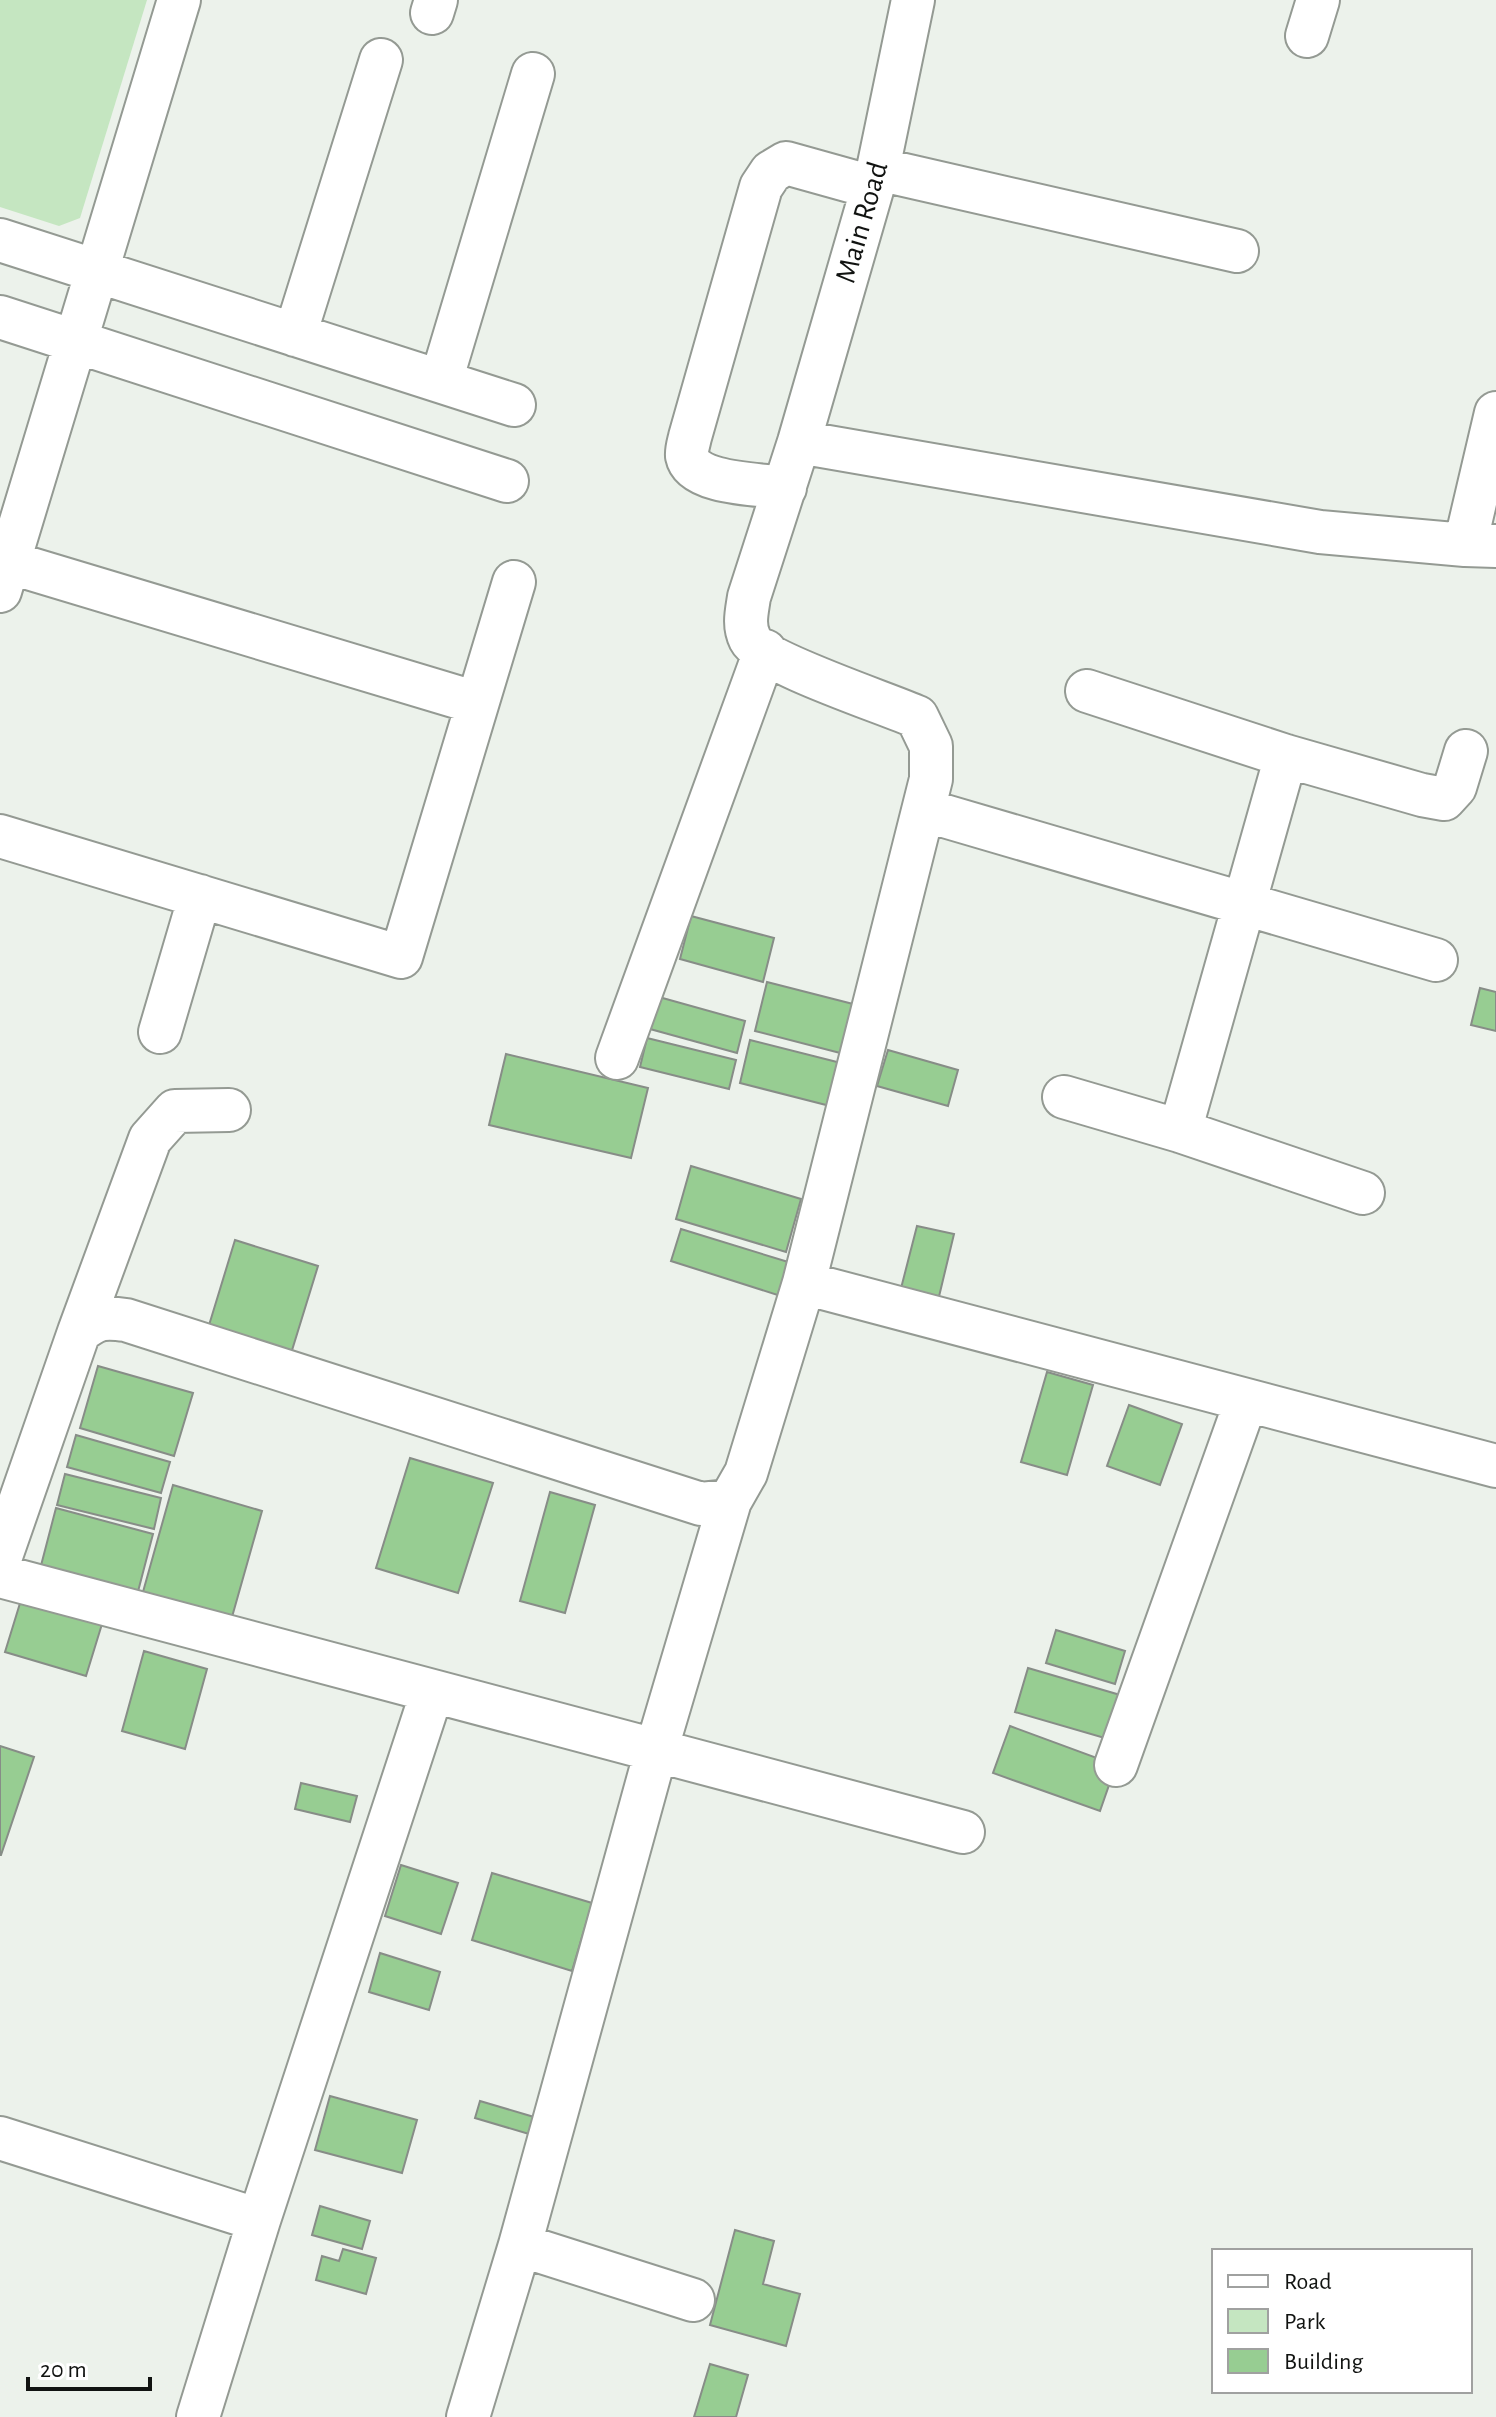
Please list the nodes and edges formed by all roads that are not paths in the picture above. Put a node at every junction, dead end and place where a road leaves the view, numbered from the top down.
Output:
1 (179, 0) edge
2 (913, 0) edge
3 (381, 60) dead end
4 (533, 74) dead end
5 (875, 178) junction
6 (0, 240) edge
7 (1237, 251) dead end
8 (97, 271) junction
9 (0, 317) edge
10 (295, 335) junction
11 (75, 341) junction
12 (441, 381) junction
13 (514, 405) dead end
14 (1496, 413) edge
15 (799, 442) junction
16 (507, 481) dead end
17 (785, 488) junction
18 (1480, 545) edge
19 (4, 576) edge
20 (514, 582) dead end
21 (765, 651) junction
22 (1087, 691) dead end
23 (477, 703) junction
24 (1466, 751) dead end
25 (1286, 756) junction
26 (924, 810) junction
27 (0, 836) edge
28 (200, 896) junction
29 (1243, 904) junction
30 (1436, 960) dead end
31 (160, 1032) dead end
32 (617, 1058) dead end
33 (1064, 1097) dead end
34 (229, 1110) dead end
35 (1180, 1131) junction
36 (1363, 1193) dead end
37 (804, 1283) junction
38 (79, 1332) junction
39 (1246, 1401) junction
40 (1496, 1466) edge
41 (730, 1501) junction
42 (0, 1559) edge
43 (0, 1576) edge
44 (432, 1692) junction
45 (656, 1751) junction
46 (1116, 1765) dead end
47 (963, 1832) dead end
48 (0, 2138) edge
49 (259, 2220) junction
50 (520, 2245) junction
51 (693, 2300) dead end
52 (198, 2417) edge
53 (468, 2417) edge

1 - 8 street
2 - 5 street, Main Road
3 - 10 street
4 - 12 street
5 - 7 street
5 - 15 street, Main Road
5 - 17 street
6 - 8 street
8 - 10 street
8 - 11 street
9 - 11 street
10 - 12 street
11 - 16 street
11 - 19 street
12 - 13 street
14 - 18 street
15 - 17 street, Main Road
15 - 18 street
17 - 21 street, Main Road
19 - 23 street
20 - 23 street
21 - 26 street
21 - 32 street
22 - 25 street
23 - 28 street
24 - 25 street
25 - 29 street
26 - 29 street
26 - 37 street
27 - 28 street
28 - 31 street
29 - 30 street
29 - 35 street
33 - 35 street
34 - 38 street
35 - 36 street
37 - 39 street
37 - 41 street
38 - 41 street
38 - 42 street
39 - 40 street
39 - 46 street
41 - 45 street
43 - 44 street
44 - 45 street
44 - 49 street
45 - 47 street
45 - 50 street
48 - 49 street
49 - 52 street
50 - 51 street
50 - 53 street

